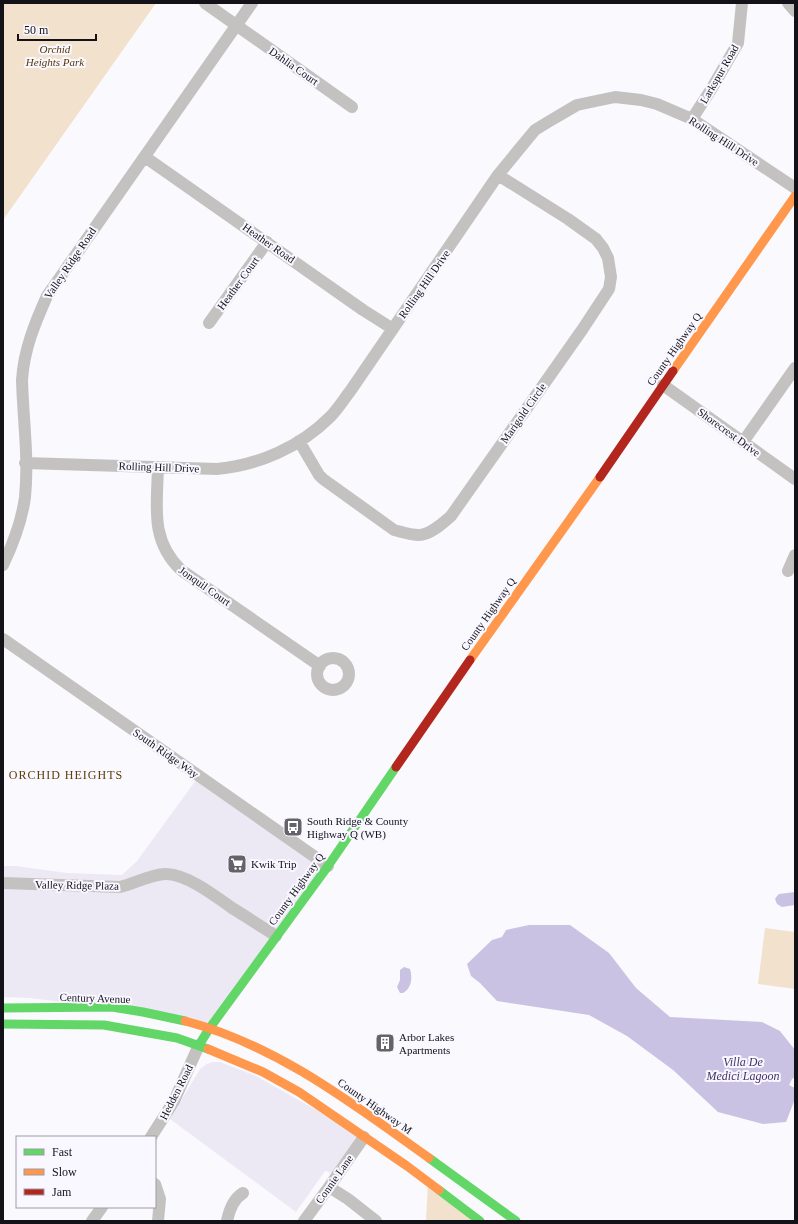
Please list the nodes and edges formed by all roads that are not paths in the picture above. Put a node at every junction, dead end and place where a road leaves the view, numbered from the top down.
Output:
1 (205, 3) edge
2 (252, 3) edge
3 (742, 3) edge
4 (788, 3) edge
5 (795, 11) edge
6 (236, 24) junction
7 (352, 107) dead end
8 (692, 119) junction
9 (145, 157) junction
10 (498, 175) junction
11 (795, 188) edge
12 (795, 196) edge
13 (267, 242) junction
14 (209, 323) dead end
15 (393, 329) junction
16 (795, 368) edge
17 (663, 385) junction
18 (299, 441) junction
19 (743, 442) junction
20 (26, 463) junction
21 (158, 467) junction
22 (795, 479) edge
23 (795, 554) edge
24 (3, 565) edge
25 (788, 571) dead end
26 (3, 640) edge
27 (320, 666) dead end
28 (328, 866) junction
29 (3, 884) edge
30 (276, 936) junction
31 (3, 1008) edge
32 (3, 1024) edge
33 (209, 1029) junction
34 (199, 1045) junction
35 (152, 1136) edge
36 (364, 1137) junction
37 (156, 1187) edge
38 (329, 1187) junction
39 (243, 1193) dead end
40 (101, 1208) edge
41 (92, 1221) edge
42 (158, 1221) edge
43 (227, 1221) edge
44 (304, 1221) edge
45 (376, 1221) edge
46 (480, 1221) edge
47 (516, 1221) edge

1 - 6 street, Dahlia Court
2 - 6 street, Valley Ridge Road
3 - 8 street, Larkspur Road
4 - 5 street
6 - 7 street, Dahlia Court
6 - 9 street, Valley Ridge Road
8 - 10 street, Rolling Hill Drive
8 - 11 street, Rolling Hill Drive
9 - 13 street, Heather Road
9 - 20 street, Valley Ridge Road
10 - 15 street, Rolling Hill Drive
10 - 18 street, Marigold Circle
12 - 17 main road, County Highway Q
13 - 14 street, Heather Court
13 - 15 street, Heather Road
15 - 18 street, Rolling Hill Drive
16 - 19 street
17 - 19 street, Shorecrest Drive
17 - 28 main road, County Highway Q
18 - 21 street, Rolling Hill Drive
19 - 22 street, Shorecrest Drive
20 - 21 street, Rolling Hill Drive
20 - 24 street, Valley Ridge Road
21 - 27 street, Jonquil Court
23 - 25 street
26 - 28 street, South Ridge Way
28 - 30 main road, County Highway Q
29 - 30 street, Valley Ridge Plaza
30 - 33 main road, County Highway Q
31 - 33 main road, Century Avenue
32 - 34 main road
33 - 34 main road, County Highway Q
33 - 47 main road, County Highway M
34 - 35 street, Hedden Road
34 - 36 main road
36 - 38 street, Connie Lane
36 - 46 main road
37 - 42 street
38 - 44 street, Connie Lane
38 - 45 street
39 - 43 street
40 - 41 street

